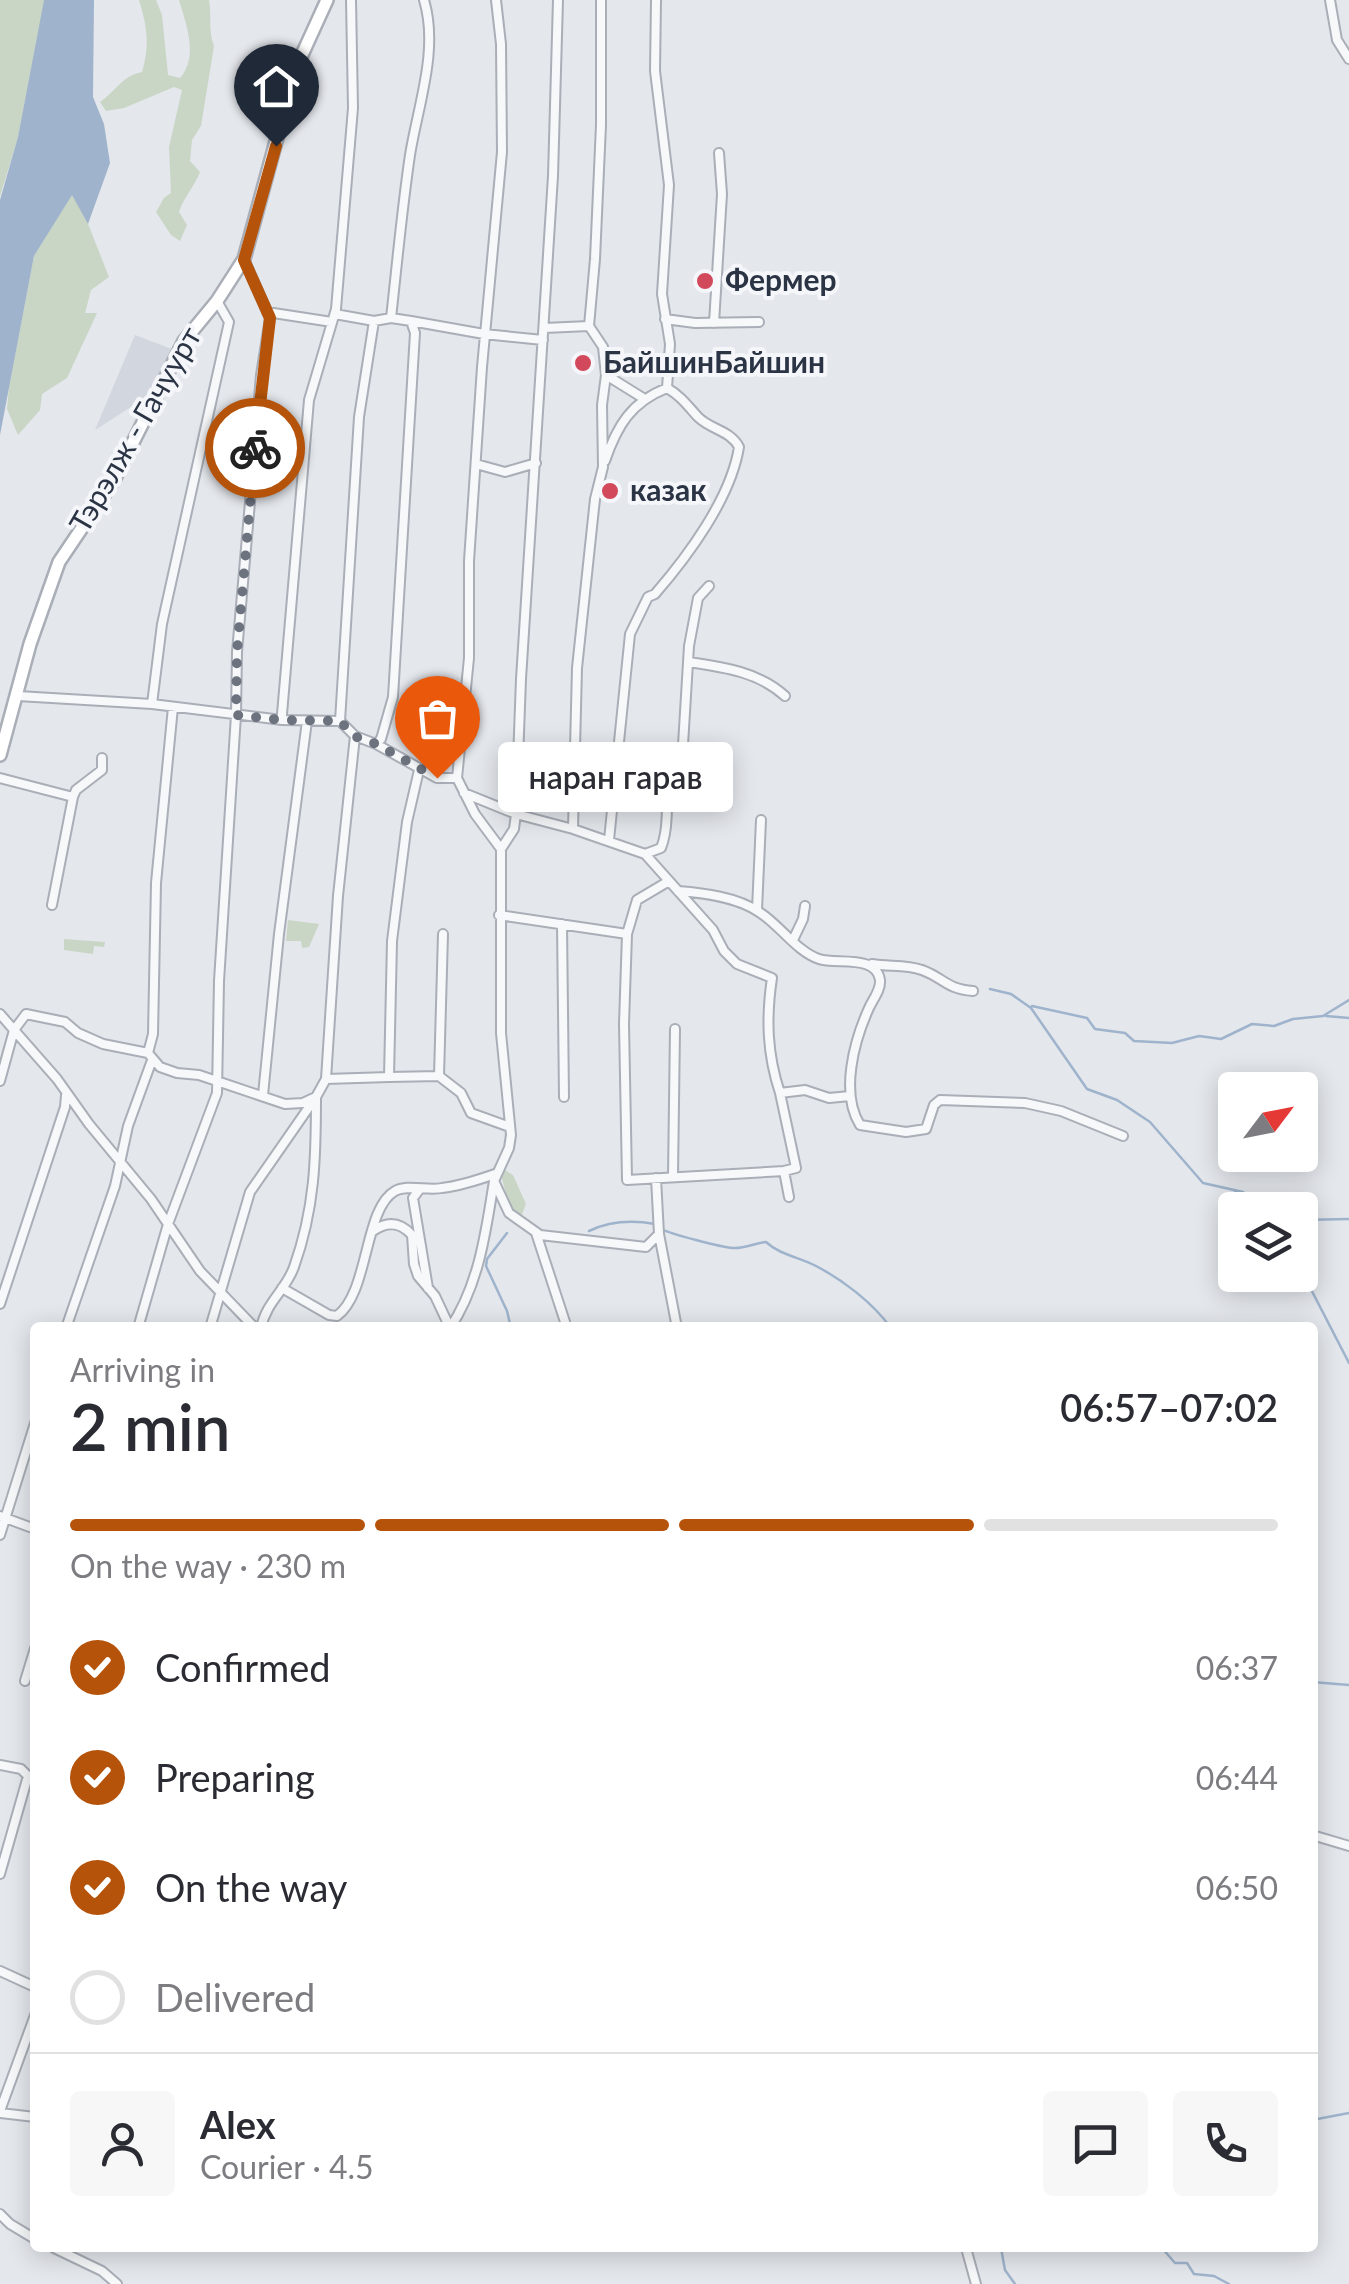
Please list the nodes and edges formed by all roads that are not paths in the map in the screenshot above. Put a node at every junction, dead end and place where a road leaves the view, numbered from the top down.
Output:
1 (327, 0) edge
2 (351, 0) edge
3 (424, 0) edge
4 (496, 0) edge
5 (558, 0) edge
6 (601, 0) edge
7 (656, 0) edge
8 (1330, 0) edge
9 (1349, 59) edge
10 (719, 153) dead end
11 (244, 260) junction
12 (217, 301) junction
13 (267, 312) junction
14 (333, 318) junction
15 (390, 318) junction
16 (665, 319) junction
17 (374, 321) junction
18 (411, 321) junction
19 (759, 322) dead end
20 (714, 323) junction
21 (588, 326) junction
22 (544, 328) junction
23 (484, 334) junction
24 (543, 340) junction
25 (606, 375) junction
26 (667, 388) junction
27 (642, 398) junction
28 (536, 463) junction
29 (476, 464) junction
30 (603, 467) junction
31 (708, 586) dead end
32 (689, 662) junction
33 (18, 696) junction
34 (785, 696) dead end
35 (152, 704) junction
36 (173, 707) junction
37 (236, 715) junction
38 (282, 720) junction
39 (307, 721) junction
40 (340, 721) junction
41 (354, 736) junction
42 (376, 744) junction
43 (0, 756) edge
44 (102, 758) dead end
45 (418, 770) junction
46 (0, 778) edge
47 (458, 778) junction
48 (464, 793) junction
49 (74, 797) junction
50 (516, 814) junction
51 (760, 820) dead end
52 (573, 829) junction
53 (609, 840) junction
54 (501, 849) junction
55 (645, 854) junction
56 (670, 881) junction
57 (678, 891) junction
58 (52, 905) dead end
59 (804, 906) dead end
60 (757, 910) junction
61 (499, 915) junction
62 (562, 924) junction
63 (444, 934) dead end
64 (628, 934) junction
65 (793, 940) junction
66 (863, 963) junction
67 (973, 991) dead end
68 (0, 1014) edge
69 (675, 1029) dead end
70 (14, 1030) junction
71 (150, 1057) junction
72 (439, 1076) junction
73 (389, 1077) junction
74 (326, 1080) junction
75 (0, 1081) edge
76 (218, 1083) junction
77 (66, 1093) junction
78 (780, 1093) junction
79 (263, 1095) junction
80 (850, 1096) junction
81 (316, 1097) junction
82 (564, 1097) dead end
83 (510, 1127) junction
84 (1124, 1136) dead end
85 (122, 1164) junction
86 (784, 1171) junction
87 (674, 1176) junction
88 (494, 1178) junction
89 (656, 1178) junction
90 (420, 1189) junction
91 (790, 1197) dead end
92 (168, 1224) junction
93 (374, 1231) junction
94 (536, 1233) junction
95 (659, 1234) junction
96 (282, 1288) junction
97 (428, 1288) junction
98 (220, 1289) junction
99 (0, 1304) edge
100 (68, 1322) edge
101 (140, 1322) edge
102 (212, 1322) edge
103 (252, 1322) edge
104 (261, 1322) edge
105 (447, 1322) edge
106 (453, 1322) edge
107 (565, 1322) edge
108 (675, 1322) edge
109 (30, 1438) edge
110 (3, 1518) edge
111 (30, 1527) edge
112 (0, 1535) edge
113 (30, 1664) edge
114 (25, 1680) dead end
115 (0, 1765) edge
116 (1318, 1837) edge
117 (1349, 1846) edge
118 (0, 1874) edge
119 (0, 1971) edge
120 (30, 1985) edge
121 (30, 2029) edge
122 (0, 2112) edge
123 (30, 2116) edge
124 (0, 2214) edge
125 (30, 2236) edge
126 (62, 2252) edge
127 (967, 2252) edge
128 (117, 2284) edge
129 (976, 2284) edge

1 - 11 main road, Тэрэлж - Гачуурт
2 - 14 street
3 - 15 street
4 - 23 street
5 - 22 street
6 - 21 street
7 - 16 street
8 - 9 street
10 - 20 street
11 - 12 main road, Тэрэлж - Гачуурт
11 - 13 street
12 - 33 main road, Тэрэлж - Гачуурт
12 - 35 street
13 - 14 street
13 - 37 street
14 - 17 street
14 - 38 street
15 - 17 street
15 - 18 street
16 - 20 street
16 - 26 street
17 - 40 street
18 - 23 street
18 - 42 street
19 - 20 street
21 - 22 street
21 - 25 street
22 - 24 street
23 - 24 street
23 - 29 street
24 - 28 street
25 - 27 street
25 - 30 street
26 - 27 street
26 - 53 street
27 - 30 street
28 - 29 street
28 - 50 street
29 - 47 street
30 - 52 street
31 - 32 street
32 - 34 street
32 - 55 street
33 - 35 street
33 - 43 main road, Тэрэлж - Гачуурт
35 - 36 street
36 - 37 street
36 - 71 street
37 - 38 street
37 - 76 street
38 - 39 street
39 - 40 street
39 - 79 street
40 - 41 street
41 - 42 street
41 - 74 street
42 - 45 street
44 - 49 street
45 - 47 street
45 - 73 street
46 - 49 street
47 - 48 street
48 - 50 street
48 - 54 street
49 - 58 street
50 - 52 street
50 - 54 street
51 - 60 street
52 - 53 street
53 - 55 street
54 - 61 street
55 - 56 street
56 - 57 street
56 - 64 street
57 - 60 street
57 - 78 street
59 - 65 street
60 - 65 street
61 - 62 street
61 - 83 street
62 - 64 street
62 - 82 street
63 - 72 street
64 - 89 street
65 - 66 street
66 - 67 street
66 - 80 street
68 - 70 street
69 - 87 street
70 - 71 street
70 - 75 street
70 - 77 street
71 - 76 street
71 - 85 street
72 - 73 street
72 - 83 street
73 - 74 street
74 - 81 street
76 - 79 street
76 - 92 street
77 - 85 street
77 - 99 street
78 - 80 street
78 - 86 street
79 - 81 street
80 - 84 street
81 - 96 street
81 - 98 street
83 - 88 street
85 - 92 street
85 - 100 street
86 - 87 street
86 - 91 street
87 - 89 street
88 - 90 street
88 - 94 street
88 - 106 street
89 - 95 street
90 - 93 street
90 - 97 street
92 - 98 street
92 - 101 street
93 - 96 street
93 - 97 street
94 - 95 street
94 - 107 street
95 - 108 street
96 - 104 street
97 - 105 street
98 - 102 street
98 - 103 street
109 - 110 street
110 - 111 street
110 - 112 street
113 - 114 street
115 - 118 street
116 - 117 street
119 - 120 street
121 - 122 street
122 - 123 street
124 - 125 street
126 - 128 street
127 - 129 street

